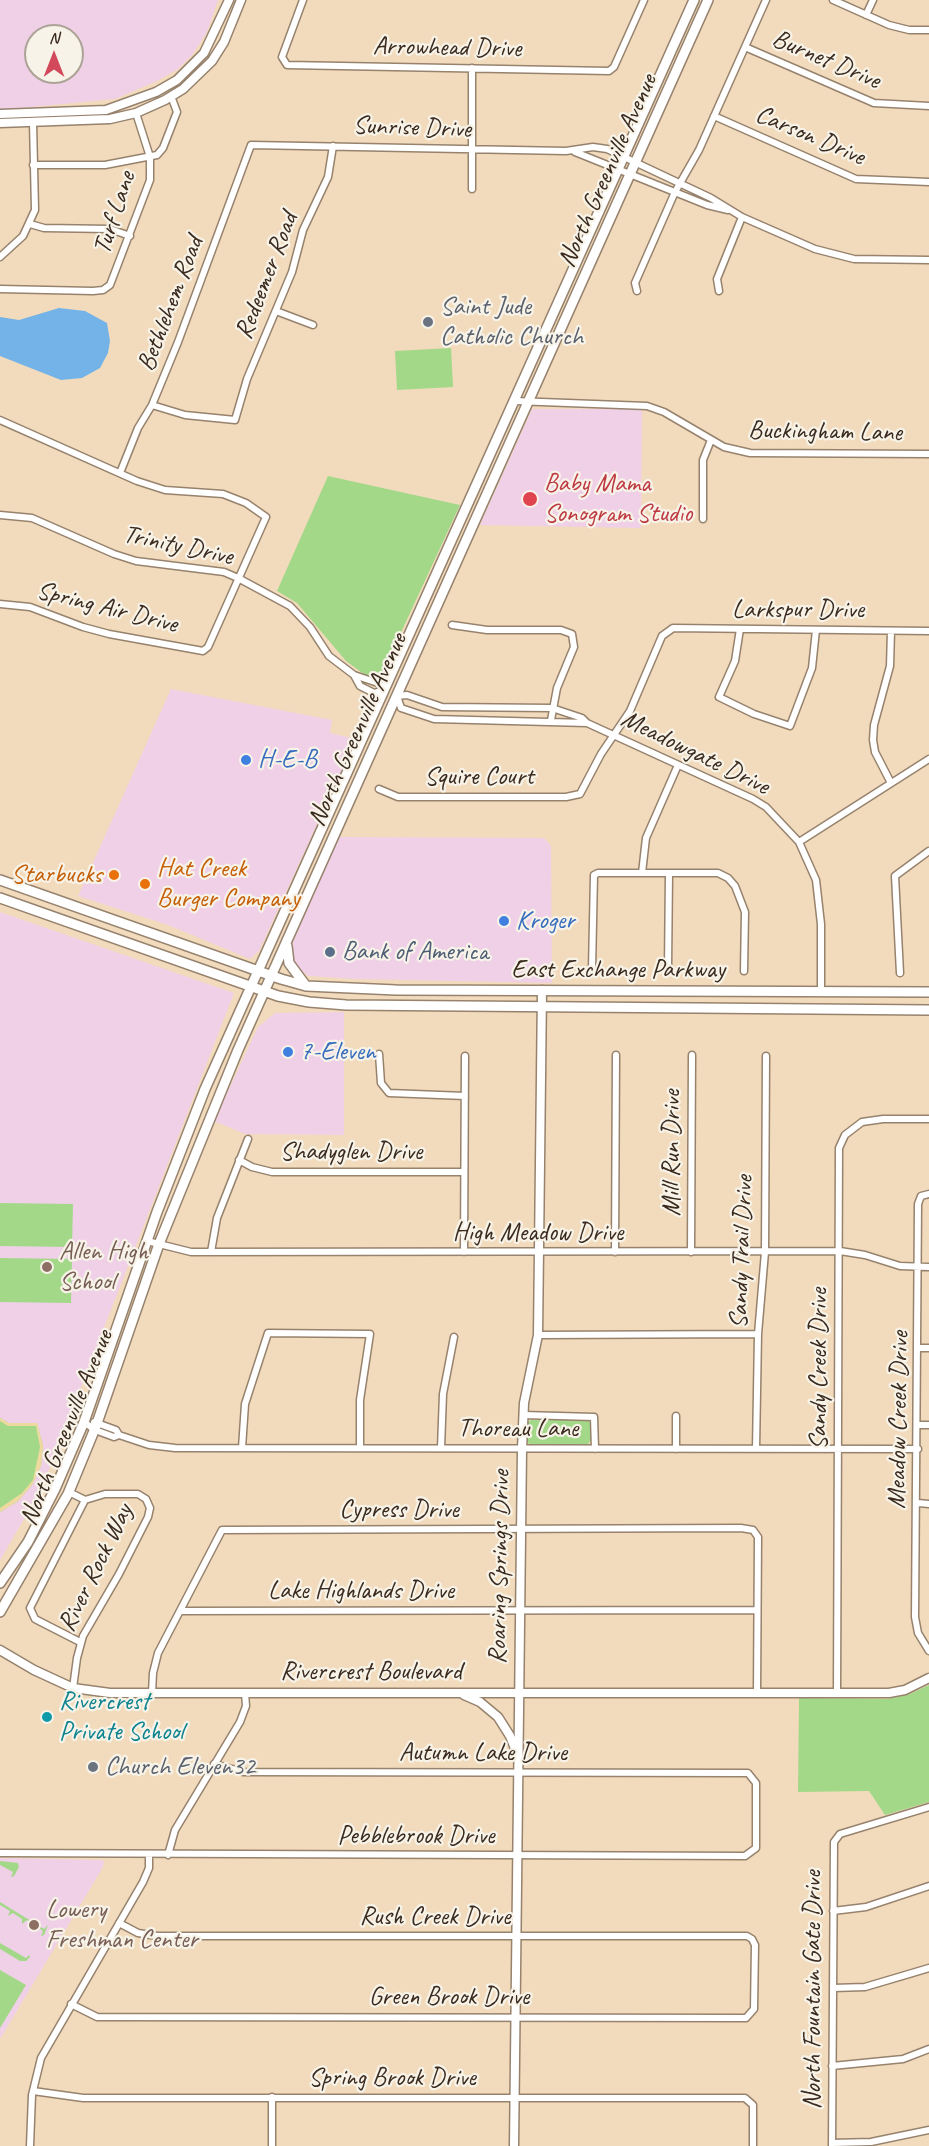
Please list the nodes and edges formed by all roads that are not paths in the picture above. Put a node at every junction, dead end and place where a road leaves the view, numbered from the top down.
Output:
1 (229, 0) edge
2 (241, 0) edge
3 (303, 0) edge
4 (644, 0) edge
5 (694, 0) edge
6 (708, 0) edge
7 (766, 0) edge
8 (833, 0) edge
9 (873, 0) edge
10 (866, 15) junction
11 (929, 30) edge
12 (745, 47) junction
13 (472, 68) junction
14 (171, 96) junction
15 (132, 103) junction
16 (929, 106) edge
17 (136, 113) junction
18 (0, 114) edge
19 (714, 117) junction
20 (33, 122) junction
21 (0, 123) edge
22 (250, 145) joint
23 (333, 146) junction
24 (472, 150) junction
25 (572, 151) junction
26 (150, 157) junction
27 (626, 157) junction
28 (637, 162) junction
29 (33, 165) junction
30 (620, 169) junction
31 (632, 174) junction
32 (679, 182) junction
33 (929, 182) edge
34 (472, 189) dead end
35 (675, 192) junction
36 (733, 212) junction
37 (742, 217) junction
38 (30, 224) junction
39 (130, 236) junction
40 (0, 257) edge
41 (578, 258) junction
42 (929, 260) edge
43 (590, 262) junction
44 (0, 289) edge
45 (637, 291) dead end
46 (718, 291) dead end
47 (276, 312) junction
48 (313, 325) dead end
49 (515, 401) junction
50 (527, 402) junction
51 (152, 405) junction
52 (0, 420) edge
53 (711, 440) junction
54 (929, 454) edge
55 (120, 473) junction
56 (0, 515) edge
57 (703, 519) dead end
58 (238, 578) junction
59 (0, 604) edge
60 (452, 625) dead end
61 (740, 629) junction
62 (816, 630) junction
63 (891, 631) junction
64 (929, 631) edge
65 (384, 690) junction
66 (397, 696) junction
67 (552, 708) junction
68 (551, 720) junction
69 (587, 723) junction
70 (614, 735) junction
71 (928, 761) edge
72 (678, 765) junction
73 (891, 783) junction
74 (379, 789) dead end
75 (318, 838) junction
76 (799, 842) junction
77 (331, 844) junction
78 (929, 851) edge
79 (642, 873) junction
80 (669, 873) junction
81 (0, 880) edge
82 (0, 898) edge
83 (90, 910) junction
84 (85, 927) junction
85 (287, 943) junction
86 (668, 968) dead end
87 (592, 969) dead end
88 (258, 971) junction
89 (744, 971) dead end
90 (900, 973) dead end
91 (272, 976) junction
92 (251, 986) junction
93 (306, 986) junction
94 (396, 990) junction
95 (542, 990) junction
96 (266, 991) junction
97 (821, 992) junction
98 (929, 992) edge
99 (396, 1005) junction
100 (541, 1006) junction
101 (821, 1009) junction
102 (929, 1010) edge
103 (379, 1054) dead end
104 (616, 1054) dead end
105 (692, 1054) dead end
106 (465, 1056) dead end
107 (766, 1056) dead end
108 (205, 1089) junction
109 (219, 1096) junction
110 (465, 1096) junction
111 (929, 1119) edge
112 (248, 1139) dead end
113 (239, 1160) junction
114 (464, 1172) junction
115 (929, 1194) edge
116 (147, 1241) junction
117 (159, 1244) junction
118 (840, 1251) junction
119 (211, 1252) junction
120 (464, 1252) junction
121 (539, 1252) junction
122 (615, 1252) junction
123 (691, 1252) junction
124 (765, 1252) junction
125 (920, 1267) junction
126 (929, 1267) edge
127 (758, 1334) junction
128 (538, 1335) junction
129 (454, 1337) dead end
130 (919, 1348) junction
131 (929, 1348) edge
132 (523, 1415) junction
133 (676, 1416) dead end
134 (84, 1422) junction
135 (918, 1425) junction
136 (929, 1425) edge
137 (96, 1426) junction
138 (242, 1448) junction
139 (360, 1449) junction
140 (441, 1449) junction
141 (522, 1449) junction
142 (595, 1449) junction
143 (676, 1449) junction
144 (756, 1449) junction
145 (838, 1449) junction
146 (918, 1449) junction
147 (69, 1492) junction
148 (85, 1500) junction
149 (918, 1503) junction
150 (929, 1504) edge
151 (521, 1530) junction
152 (0, 1583) edge
153 (757, 1610) junction
154 (182, 1611) junction
155 (520, 1611) junction
156 (0, 1612) edge
157 (80, 1642) junction
158 (0, 1650) edge
159 (929, 1651) edge
160 (929, 1678) edge
161 (73, 1688) junction
162 (152, 1693) junction
163 (246, 1693) junction
164 (458, 1693) junction
165 (519, 1693) junction
166 (757, 1693) junction
167 (837, 1693) junction
168 (519, 1758) junction
169 (214, 1764) junction
170 (518, 1773) junction
171 (753, 1776) joint
172 (929, 1807) edge
173 (0, 1853) edge
174 (149, 1855) junction
175 (168, 1855) junction
176 (518, 1856) junction
177 (929, 1886) edge
178 (834, 1911) junction
179 (119, 1923) junction
180 (517, 1936) junction
181 (752, 1939) joint
182 (929, 1968) edge
183 (833, 1988) junction
184 (71, 2004) junction
185 (516, 2016) junction
186 (929, 2049) edge
187 (832, 2067) junction
188 (33, 2091) junction
189 (273, 2097) junction
190 (515, 2097) junction
191 (929, 2130) edge
192 (832, 2145) edge
193 (30, 2146) edge
194 (272, 2146) edge
195 (514, 2146) edge
196 (753, 2146) edge

1 - 15 street
2 - 14 street
3 - 13 street, Arrowhead Drive
4 - 13 street, Arrowhead Drive
5 - 27 main road, North Greenville Avenue
6 - 28 main road, North Greenville Avenue
7 - 12 street
8 - 10 street
9 - 10 street
10 - 11 street
12 - 16 street, Burnet Drive
12 - 19 street
13 - 24 street
14 - 17 street
14 - 26 street
15 - 17 street
15 - 18 street
17 - 20 street
17 - 26 street, Turf Lane
19 - 32 street
19 - 33 street, Carson Drive
20 - 21 street
20 - 29 street
22 - 23 street, Sunrise Drive
22 - 51 street, Bethlehem Road
23 - 24 street, Sunrise Drive
23 - 47 street, Redeemer Road
24 - 25 street, Sunrise Drive
24 - 34 street
25 - 27 street, Sunrise Drive
25 - 30 street, Sunrise Drive
26 - 29 street
26 - 39 street, Turf Lane
27 - 28 street, Sunrise Drive
27 - 30 main road, North Greenville Avenue
28 - 31 main road, North Greenville Avenue
28 - 32 street, Sunrise Drive
29 - 38 street
30 - 31 street, Sunrise Drive
30 - 41 main road, North Greenville Avenue
31 - 35 street, Sunrise Drive
31 - 43 main road, North Greenville Avenue
32 - 35 street
32 - 36 street, Sunrise Drive
35 - 36 street, Sunrise Drive
35 - 45 street
36 - 37 street, Sunrise Drive
37 - 42 street, Sunrise Drive
37 - 46 street
38 - 39 street
38 - 40 street
39 - 44 street, Turf Lane
41 - 43 main road
41 - 49 main road, North Greenville Avenue
43 - 50 main road, North Greenville Avenue
47 - 48 street
47 - 51 street, Redeemer Road
49 - 50 street, Buckingham Lane
49 - 65 main road, North Greenville Avenue
50 - 53 street, Buckingham Lane
50 - 66 main road, North Greenville Avenue
51 - 55 street, Bethlehem Road
52 - 55 street
53 - 54 street, Buckingham Lane
53 - 57 street
55 - 58 street
56 - 58 street, Trinity Drive
58 - 59 street, Spring Air Drive
58 - 65 street, Trinity Drive
60 - 67 street
61 - 62 street, Larkspur Drive
61 - 62 street
61 - 70 street, Larkspur Drive
62 - 63 street, Larkspur Drive
63 - 64 street, Larkspur Drive
63 - 73 street
65 - 66 main road
65 - 75 main road, North Greenville Avenue
66 - 67 street, Meadowgate Drive
66 - 68 street, Meadowgate Drive
66 - 77 main road, North Greenville Avenue
67 - 68 street
67 - 69 street, Meadowgate Drive
68 - 69 street, Meadowgate Drive
69 - 70 street, Meadowgate Drive
70 - 72 street, Meadowgate Drive
70 - 74 street, Squire Court
71 - 73 street
72 - 76 street, Meadowgate Drive
72 - 79 street
73 - 76 street
75 - 77 main road
75 - 88 main road, North Greenville Avenue
76 - 97 street, Meadowgate Drive
77 - 85 main road, North Greenville Avenue
78 - 90 street
79 - 80 street
79 - 87 street
80 - 86 street
80 - 89 street
81 - 83 main road, East Exchange Parkway
82 - 84 main road, East Exchange Parkway
83 - 84 main road
83 - 88 main road, East Exchange Parkway
84 - 92 main road, East Exchange Parkway
85 - 91 main road, North Greenville Avenue
85 - 93 main road
88 - 91 main road, East Exchange Parkway
88 - 92 main road, North Greenville Avenue
91 - 93 main road, East Exchange Parkway
91 - 96 main road, North Greenville Avenue
92 - 96 main road, East Exchange Parkway
92 - 108 main road, North Greenville Avenue
93 - 94 main road, East Exchange Parkway
94 - 95 main road, East Exchange Parkway
94 - 99 main road
95 - 97 main road, East Exchange Parkway
95 - 100 street, Roaring Springs Drive
96 - 99 main road, East Exchange Parkway
96 - 109 main road, North Greenville Avenue
97 - 98 main road, East Exchange Parkway
97 - 101 main road
99 - 100 main road, East Exchange Parkway
100 - 101 main road, East Exchange Parkway
100 - 121 street, Roaring Springs Drive
101 - 102 main road, East Exchange Parkway
103 - 110 street
104 - 122 street
105 - 123 street, Mill Run Drive
106 - 110 street
107 - 124 street, Sandy Trail Drive
108 - 109 main road
108 - 116 main road, North Greenville Avenue
109 - 117 main road, North Greenville Avenue
110 - 114 street
111 - 118 street, Sandy Creek Drive
112 - 113 street
113 - 114 street, Shadyglen Drive
113 - 119 street
114 - 120 street
115 - 125 street, Meadow Creek Drive
116 - 117 street, High Meadow Drive
116 - 134 main road, North Greenville Avenue
117 - 119 street, High Meadow Drive
117 - 137 main road, North Greenville Avenue
118 - 124 street, High Meadow Drive
118 - 125 street, High Meadow Drive
118 - 145 street, Sandy Creek Drive
119 - 120 street, High Meadow Drive
120 - 121 street, High Meadow Drive
121 - 122 street, High Meadow Drive
121 - 128 street, Roaring Springs Drive
122 - 123 street, High Meadow Drive
123 - 124 street, High Meadow Drive
124 - 127 street, Sandy Trail Drive
125 - 126 street, High Meadow Drive
125 - 130 street, Meadow Creek Drive
127 - 128 street
127 - 144 street, Sandy Trail Drive
128 - 132 street, Roaring Springs Drive
129 - 140 street
130 - 131 street
130 - 135 street, Meadow Creek Drive
132 - 141 street, Roaring Springs Drive
132 - 142 street
133 - 143 street
134 - 137 street, Thoreau Lane
134 - 152 main road, North Greenville Avenue
135 - 136 street
135 - 146 street, Meadow Creek Drive
137 - 138 street, Thoreau Lane
137 - 147 main road, North Greenville Avenue
138 - 139 street, Thoreau Lane
138 - 139 street
139 - 140 street, Thoreau Lane
140 - 141 street, Thoreau Lane
141 - 142 street, Thoreau Lane
141 - 151 street, Roaring Springs Drive
142 - 143 street, Thoreau Lane
143 - 144 street, Thoreau Lane
144 - 145 street, Thoreau Lane
145 - 146 street, Thoreau Lane
145 - 167 street, Sandy Creek Drive
146 - 149 street, Meadow Creek Drive
147 - 148 street
147 - 156 main road, North Greenville Avenue
148 - 157 street
148 - 157 street, River Rock Way
149 - 150 street
149 - 159 street, Meadow Creek Drive
151 - 153 street, Cypress Drive
151 - 154 street, Cypress Drive
151 - 155 street, Roaring Springs Drive
153 - 155 street, Lake Highlands Drive
153 - 166 street
154 - 155 street, Lake Highlands Drive
154 - 162 street
155 - 165 street, Roaring Springs Drive
157 - 161 street, River Rock Way
158 - 161 street, Rivercrest Boulevard
160 - 167 street, Rivercrest Boulevard
161 - 162 street, Rivercrest Boulevard
162 - 163 street, Rivercrest Boulevard
163 - 164 street, Rivercrest Boulevard
163 - 169 street
164 - 165 street, Rivercrest Boulevard
164 - 168 street
165 - 166 street, Rivercrest Boulevard
165 - 168 street, Roaring Springs Drive
166 - 167 street, Rivercrest Boulevard
168 - 170 street, Roaring Springs Drive
169 - 170 street, Autumn Lake Drive
169 - 175 street
170 - 171 street, Autumn Lake Drive
170 - 176 street, Roaring Springs Drive
171 - 176 street, Pebblebrook Drive
172 - 178 street, North Fountain Gate Drive
173 - 174 street, Pebblebrook Drive
174 - 175 street, Pebblebrook Drive
174 - 179 street
175 - 176 street, Pebblebrook Drive
176 - 180 street, Roaring Springs Drive
177 - 178 street
178 - 183 street, North Fountain Gate Drive
179 - 180 street, Rush Creek Drive
179 - 184 street
180 - 181 street, Rush Creek Drive
180 - 185 street, Roaring Springs Drive
181 - 185 street, Green Brook Drive
182 - 183 street
183 - 187 street, North Fountain Gate Drive
184 - 185 street, Green Brook Drive
184 - 188 street
185 - 190 street, Roaring Springs Drive
186 - 187 street
187 - 192 street, North Fountain Gate Drive
188 - 189 street, Spring Brook Drive
188 - 193 street
189 - 190 street, Spring Brook Drive
189 - 194 street
190 - 195 street, Roaring Springs Drive
190 - 196 street, Spring Brook Drive
191 - 192 street

